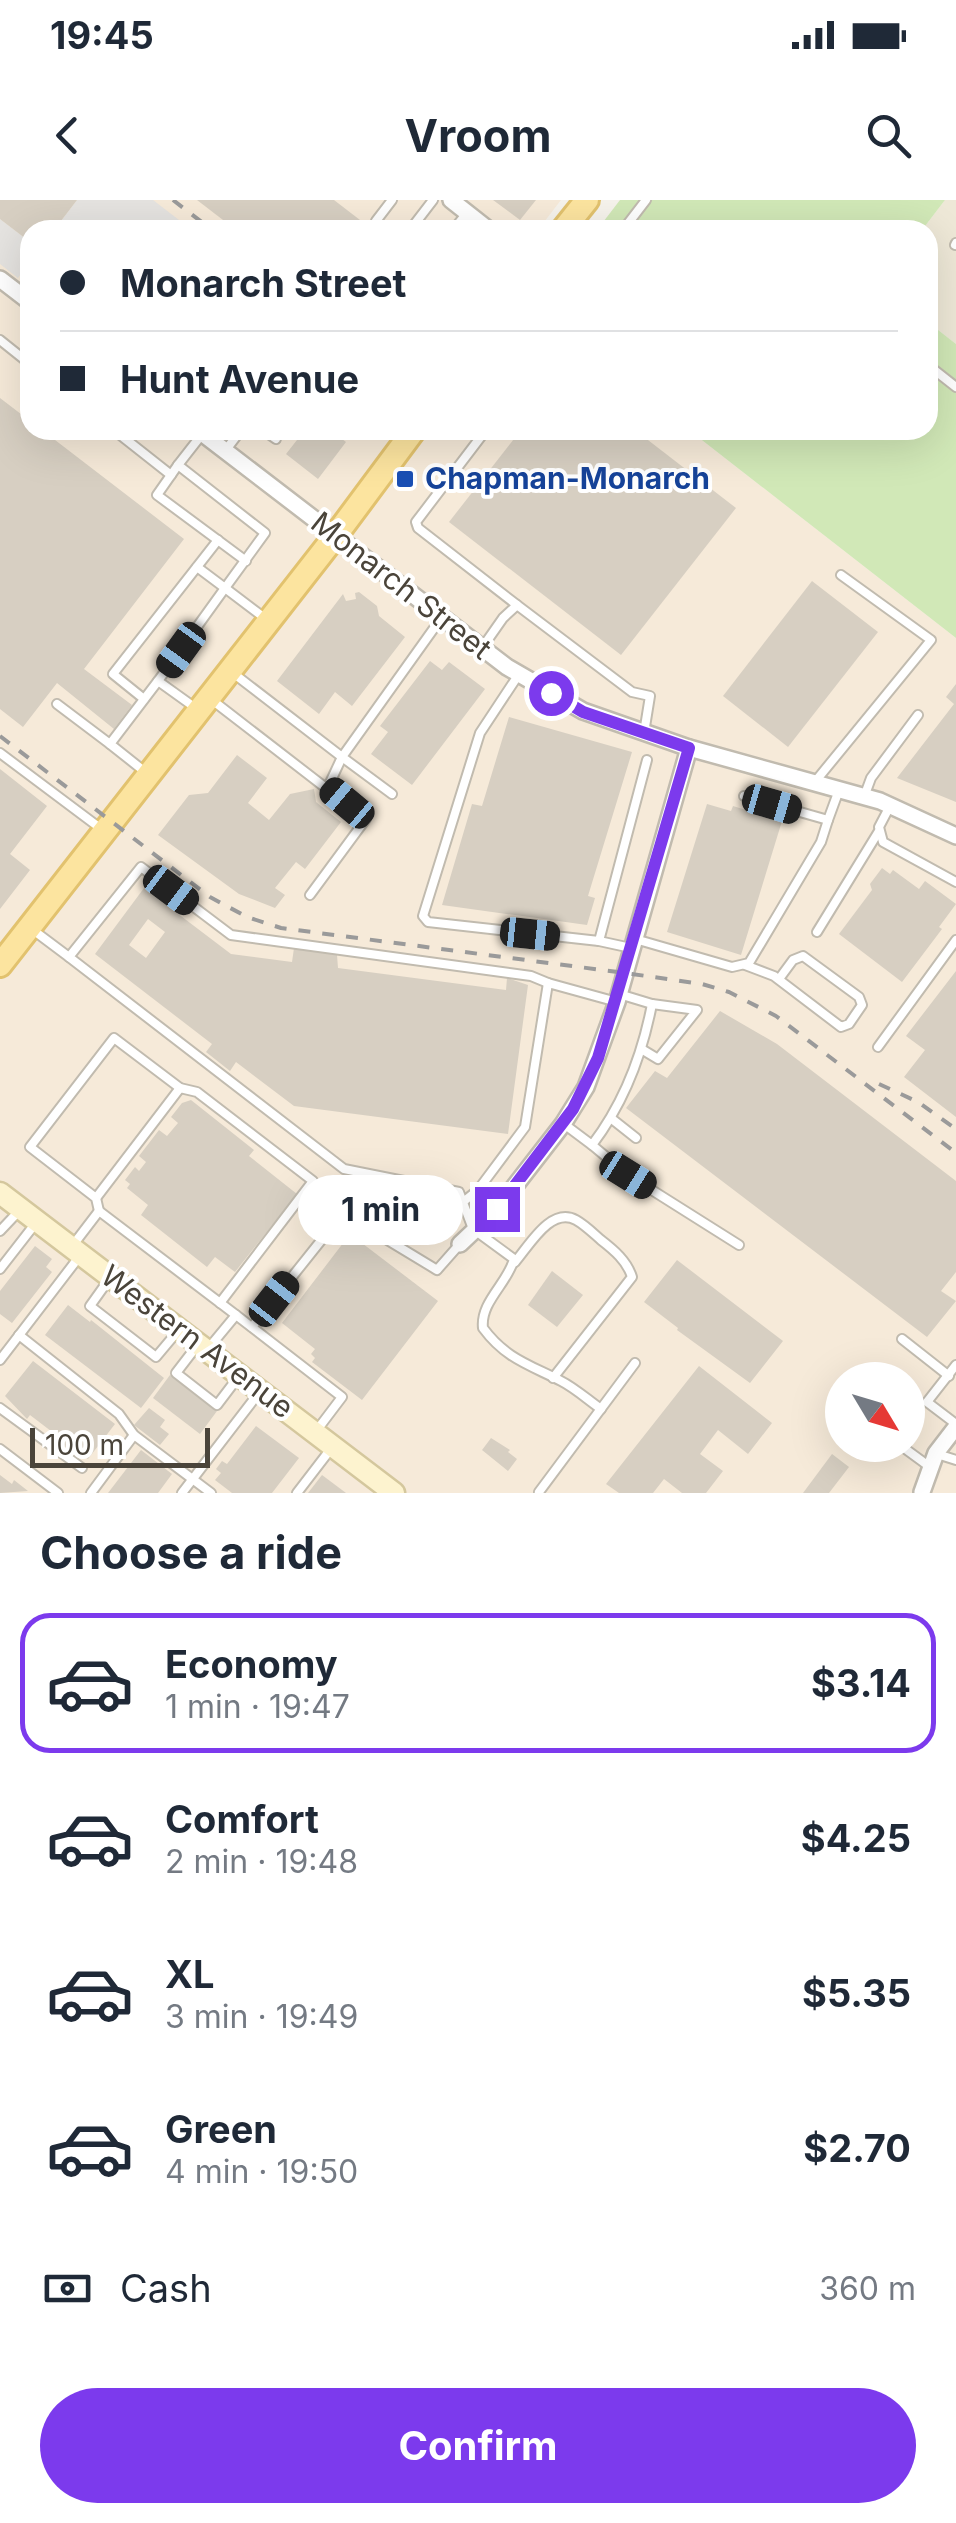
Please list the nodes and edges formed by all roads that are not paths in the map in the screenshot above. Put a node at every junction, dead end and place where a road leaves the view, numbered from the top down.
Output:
1 (392, 200) edge
2 (433, 200) edge
3 (450, 200) edge
4 (587, 200) edge
5 (646, 200) edge
6 (466, 212) junction
7 (377, 220) edge
8 (418, 220) edge
9 (460, 220) edge
10 (476, 220) edge
11 (571, 220) edge
12 (631, 220) edge
13 (0, 279) edge
14 (20, 294) edge
15 (0, 340) edge
16 (20, 356) edge
17 (127, 440) edge
18 (195, 440) edge
19 (211, 440) edge
20 (233, 440) edge
21 (407, 440) edge
22 (478, 440) edge
23 (225, 450) junction
24 (178, 466) junction
25 (172, 475) junction
26 (336, 535) junction
27 (218, 540) junction
28 (246, 561) junction
29 (197, 567) junction
30 (841, 575) dead end
31 (226, 588) junction
32 (517, 605) junction
33 (442, 617) junction
34 (269, 620) junction
35 (482, 648) junction
36 (230, 670) junction
37 (519, 674) junction
38 (158, 681) junction
39 (144, 699) junction
40 (57, 704) dead end
41 (204, 704) junction
42 (918, 715) dead end
43 (644, 732) junction
44 (110, 744) junction
45 (689, 748) junction
46 (0, 753) edge
47 (342, 757) junction
48 (647, 760) dead end
49 (148, 774) junction
50 (814, 783) junction
51 (328, 787) junction
52 (839, 790) junction
53 (392, 794) dead end
54 (744, 796) dead end
55 (864, 797) junction
56 (890, 806) junction
57 (828, 820) junction
58 (879, 830) junction
59 (104, 831) junction
60 (956, 836) edge
61 (956, 882) edge
62 (310, 896) dead end
63 (30, 927) junction
64 (818, 932) dead end
65 (956, 940) edge
66 (599, 941) junction
67 (634, 944) junction
68 (3, 954) edge
69 (70, 957) junction
70 (745, 965) junction
71 (779, 979) junction
72 (548, 983) junction
73 (618, 998) junction
74 (652, 1004) junction
75 (878, 1047) dead end
76 (643, 1050) junction
77 (180, 1088) junction
78 (612, 1119) junction
79 (563, 1124) junction
80 (636, 1138) dead end
81 (592, 1146) junction
82 (0, 1193) edge
83 (96, 1198) junction
84 (463, 1202) junction
85 (99, 1210) junction
86 (29, 1214) junction
87 (473, 1229) junction
88 (0, 1231) edge
89 (460, 1244) joint
90 (739, 1245) dead end
91 (76, 1250) junction
92 (514, 1264) junction
93 (0, 1270) edge
94 (111, 1276) junction
95 (220, 1303) junction
96 (236, 1315) junction
97 (252, 1328) junction
98 (180, 1329) junction
99 (19, 1336) junction
100 (902, 1339) dead end
101 (203, 1347) junction
102 (0, 1360) edge
103 (634, 1363) dead end
104 (956, 1365) edge
105 (240, 1375) junction
106 (949, 1376) junction
107 (553, 1378) junction
108 (260, 1391) junction
109 (0, 1408) edge
110 (601, 1409) junction
111 (956, 1426) edge
112 (315, 1432) junction
113 (134, 1436) junction
114 (332, 1446) junction
115 (0, 1449) edge
116 (925, 1456) edge
117 (933, 1460) junction
118 (956, 1460) edge
119 (82, 1468) dead end
120 (192, 1479) junction
121 (386, 1491) edge
122 (920, 1492) edge
123 (58, 1493) edge
124 (91, 1493) edge
125 (182, 1493) edge
126 (211, 1493) edge
127 (297, 1493) edge
128 (539, 1493) edge

1 - 7 lane
2 - 8 lane
3 - 6 street
4 - 11 main road
5 - 12 lane
6 - 9 lane
6 - 10 street
13 - 14 street
15 - 16 lane
17 - 25 lane
18 - 24 lane
19 - 23 street, Monarch Street
20 - 23 lane
21 - 26 main road
22 - 32 lane
23 - 26 street, Monarch Street
24 - 25 lane
24 - 28 lane
25 - 27 lane
26 - 33 street, Monarch Street
26 - 34 main road
27 - 28 lane
27 - 29 lane
28 - 31 lane
29 - 31 lane
29 - 39 lane
30 - 50 lane
31 - 34 lane
31 - 38 lane
32 - 35 lane
32 - 43 lane
33 - 35 street, Monarch Street
33 - 47 lane
34 - 36 main road
35 - 37 street, Monarch Street
36 - 41 main road
36 - 47 lane
37 - 43 street, Monarch Street
37 - 66 lane
38 - 39 lane
38 - 41 lane
39 - 44 lane
40 - 44 lane
41 - 49 main road
41 - 51 lane
42 - 55 lane
43 - 45 street, Monarch Street
44 - 49 lane
45 - 50 street, Monarch Street
45 - 67 street
46 - 59 lane
47 - 51 lane
47 - 53 lane
48 - 66 lane
49 - 59 main road
50 - 52 street, Monarch Street
51 - 62 lane
52 - 55 street, Monarch Street
52 - 57 lane
54 - 57 lane
55 - 56 street, Monarch Street
56 - 58 lane
56 - 60 street, Monarch Street
57 - 70 lane
58 - 61 lane
58 - 64 lane
59 - 63 main road
63 - 68 main road
63 - 69 lane
65 - 75 lane
66 - 67 lane
67 - 70 lane
67 - 73 street
69 - 72 lane
69 - 84 lane
70 - 71 lane
71 - 71 lane
72 - 73 lane
72 - 84 lane
73 - 74 lane
73 - 79 street
74 - 76 lane
74 - 76 lane
76 - 78 lane
77 - 83 lane
77 - 83 lane
77 - 95 lane
78 - 80 lane
78 - 81 lane
79 - 81 lane
79 - 87 street
81 - 90 lane
82 - 86 street, Western Avenue
83 - 85 lane
84 - 87 lane
85 - 91 lane
85 - 95 lane
86 - 88 lane
86 - 91 street, Western Avenue
86 - 93 lane
87 - 89 street
87 - 92 lane
89 - 97 lane
91 - 94 street, Western Avenue
91 - 99 lane
92 - 107 lane
92 - 107 lane
94 - 98 street, Western Avenue
94 - 98 lane
95 - 96 lane
96 - 97 lane
96 - 101 lane
97 - 112 lane
98 - 101 street, Western Avenue
99 - 102 lane
99 - 113 lane
100 - 106 lane
101 - 105 street, Western Avenue
101 - 105 lane
103 - 110 lane
104 - 106 lane
105 - 108 street, Western Avenue
106 - 111 lane
107 - 110 lane
108 - 112 street, Western Avenue
108 - 120 lane
109 - 119 lane
110 - 128 lane
111 - 117 street
112 - 114 street, Western Avenue
113 - 120 lane
113 - 124 lane
114 - 121 street, Western Avenue
114 - 127 lane
115 - 123 lane
116 - 117 lane
117 - 118 lane
117 - 122 street
120 - 125 lane
120 - 126 lane

